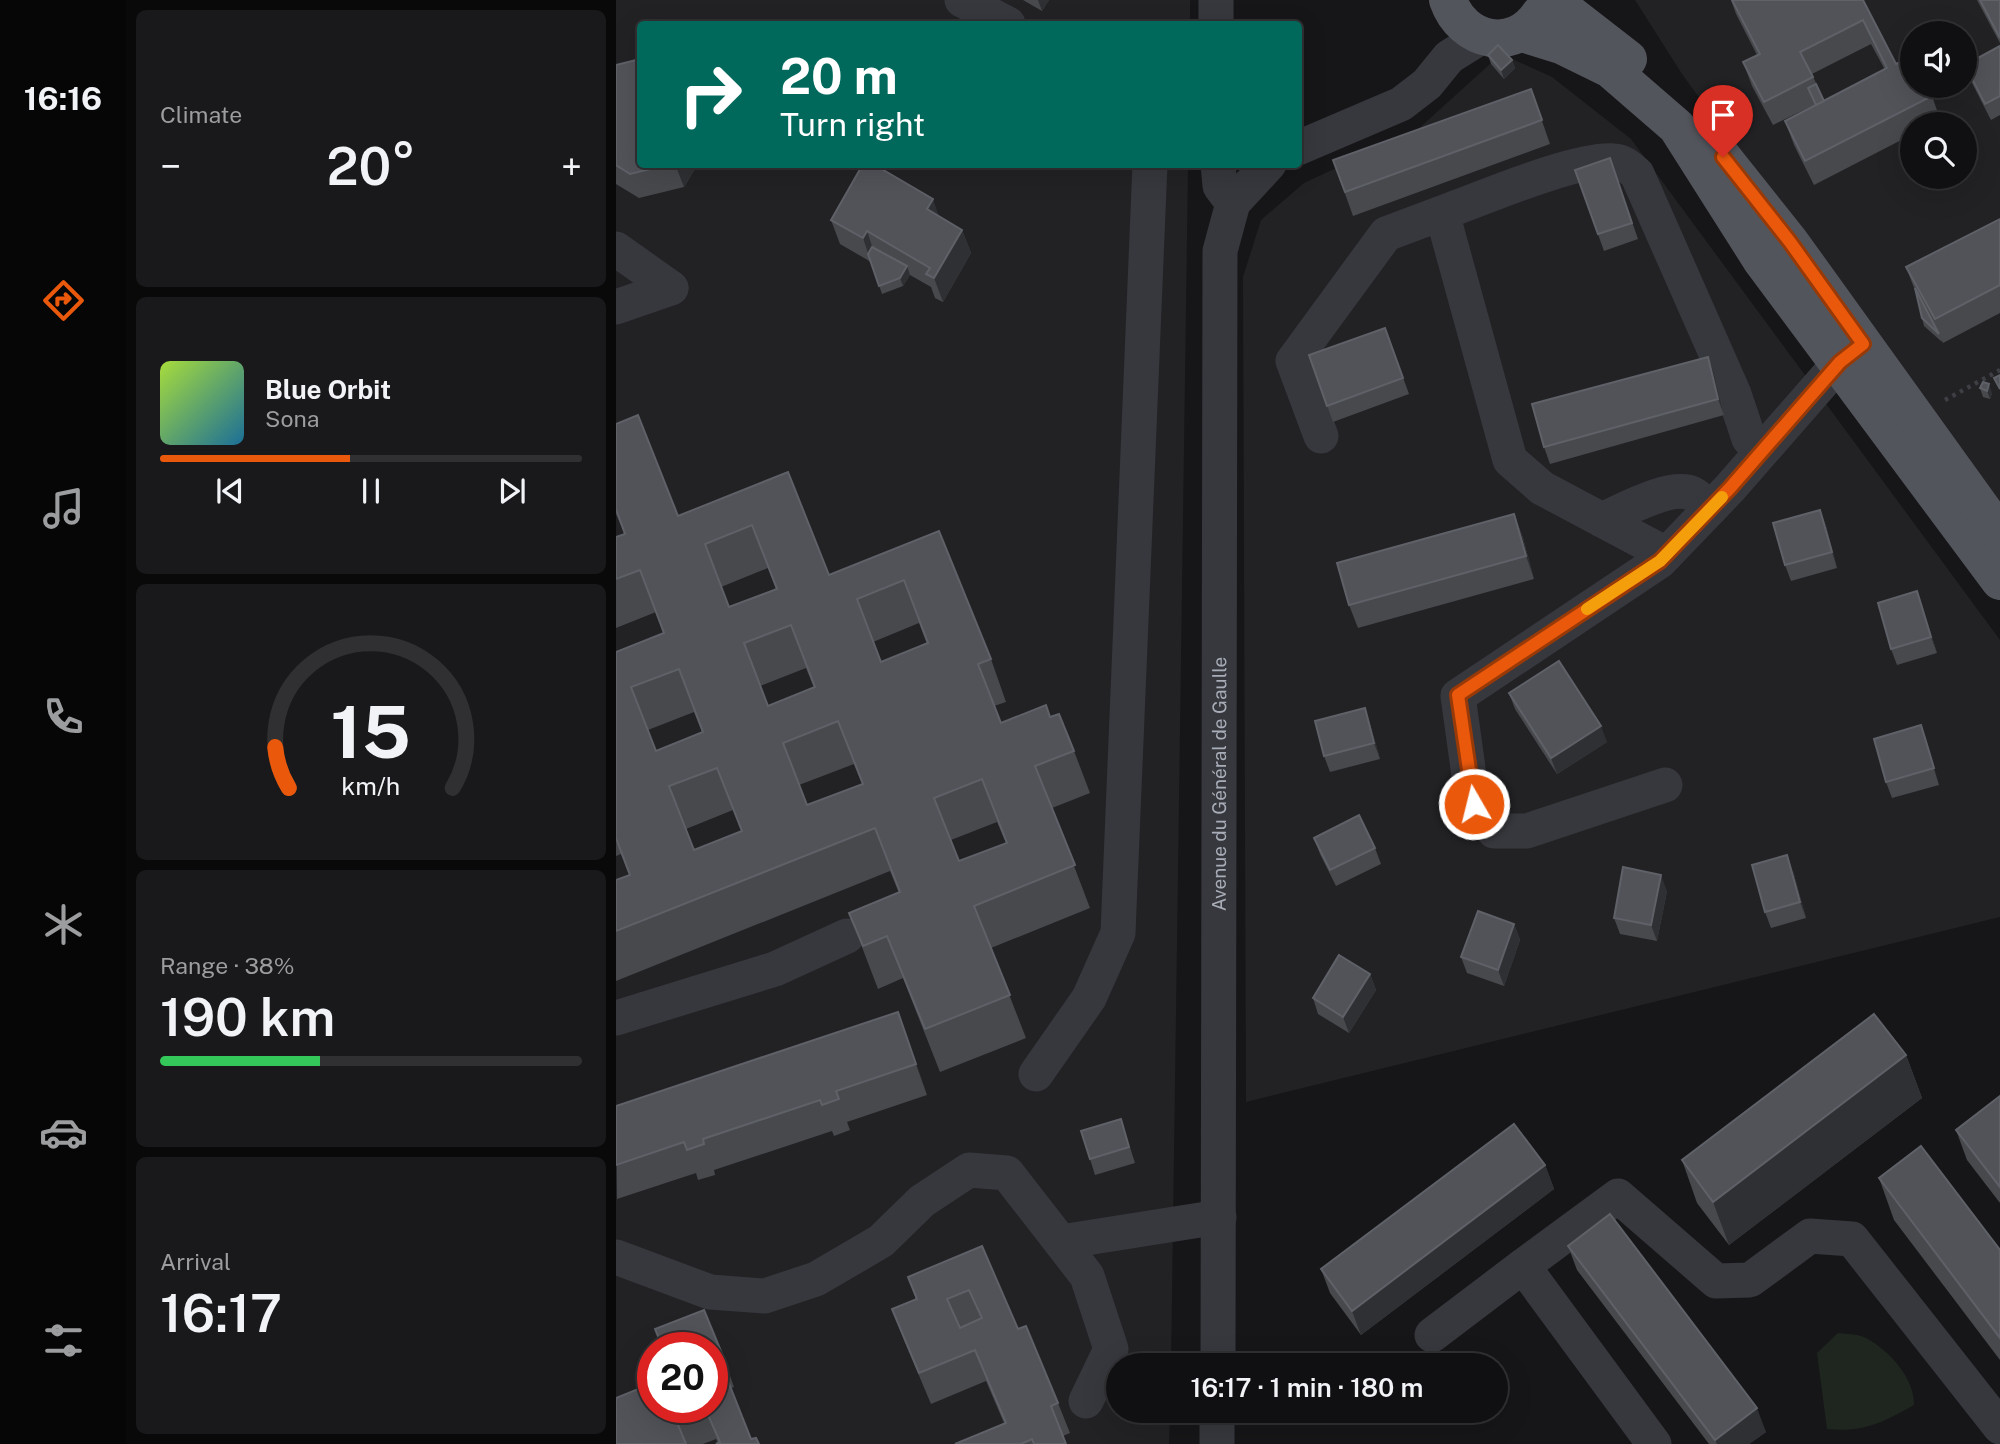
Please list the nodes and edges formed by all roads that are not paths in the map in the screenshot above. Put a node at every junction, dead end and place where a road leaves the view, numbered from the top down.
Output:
1 (962, 0) edge
2 (1216, 0) edge
3 (1545, 0) edge
4 (1552, 0) edge
5 (1461, 17) edge
6 (1002, 21) edge
7 (1216, 21) edge
8 (1522, 33) junction
9 (1302, 146) edge
10 (1150, 168) edge
11 (1218, 168) edge
12 (1265, 168) edge
13 (1233, 203) junction
14 (1442, 214) junction
15 (616, 249) edge
16 (616, 307) edge
17 (1852, 353) junction
18 (1321, 436) dead end
19 (1762, 451) junction
20 (1710, 509) junction
21 (1602, 520) junction
22 (2000, 534) edge
23 (1667, 554) junction
24 (2000, 581) edge
25 (1665, 785) dead end
26 (847, 936) edge
27 (616, 1018) edge
28 (1036, 1074) dead end
29 (1219, 1217) junction
30 (1061, 1242) junction
31 (616, 1257) edge
32 (1523, 1266) junction
33 (1432, 1335) dead end
34 (1218, 1353) edge
35 (1086, 1401) dead end
36 (1217, 1423) edge
37 (2000, 1427) edge
38 (1217, 1444) edge
39 (1654, 1444) edge

1 - 6 street
2 - 7 street
3 - 8 main road
4 - 17 main road
5 - 8 main road
5 - 9 street
8 - 17 main road
10 - 28 street
11 - 13 street
12 - 13 street, Avenue du Général de Gaulle
13 - 29 street, Avenue du Général de Gaulle
14 - 18 street
14 - 19 street
14 - 21 street
15 - 16 street
17 - 19 street
17 - 22 main road
17 - 24 main road
19 - 20 street
20 - 21 street
20 - 23 street
21 - 23 street
23 - 25 street
26 - 27 street
29 - 30 street
29 - 34 street, Avenue du Général de Gaulle
30 - 31 street
30 - 35 street
32 - 33 street
32 - 37 street
32 - 39 street
36 - 38 street

